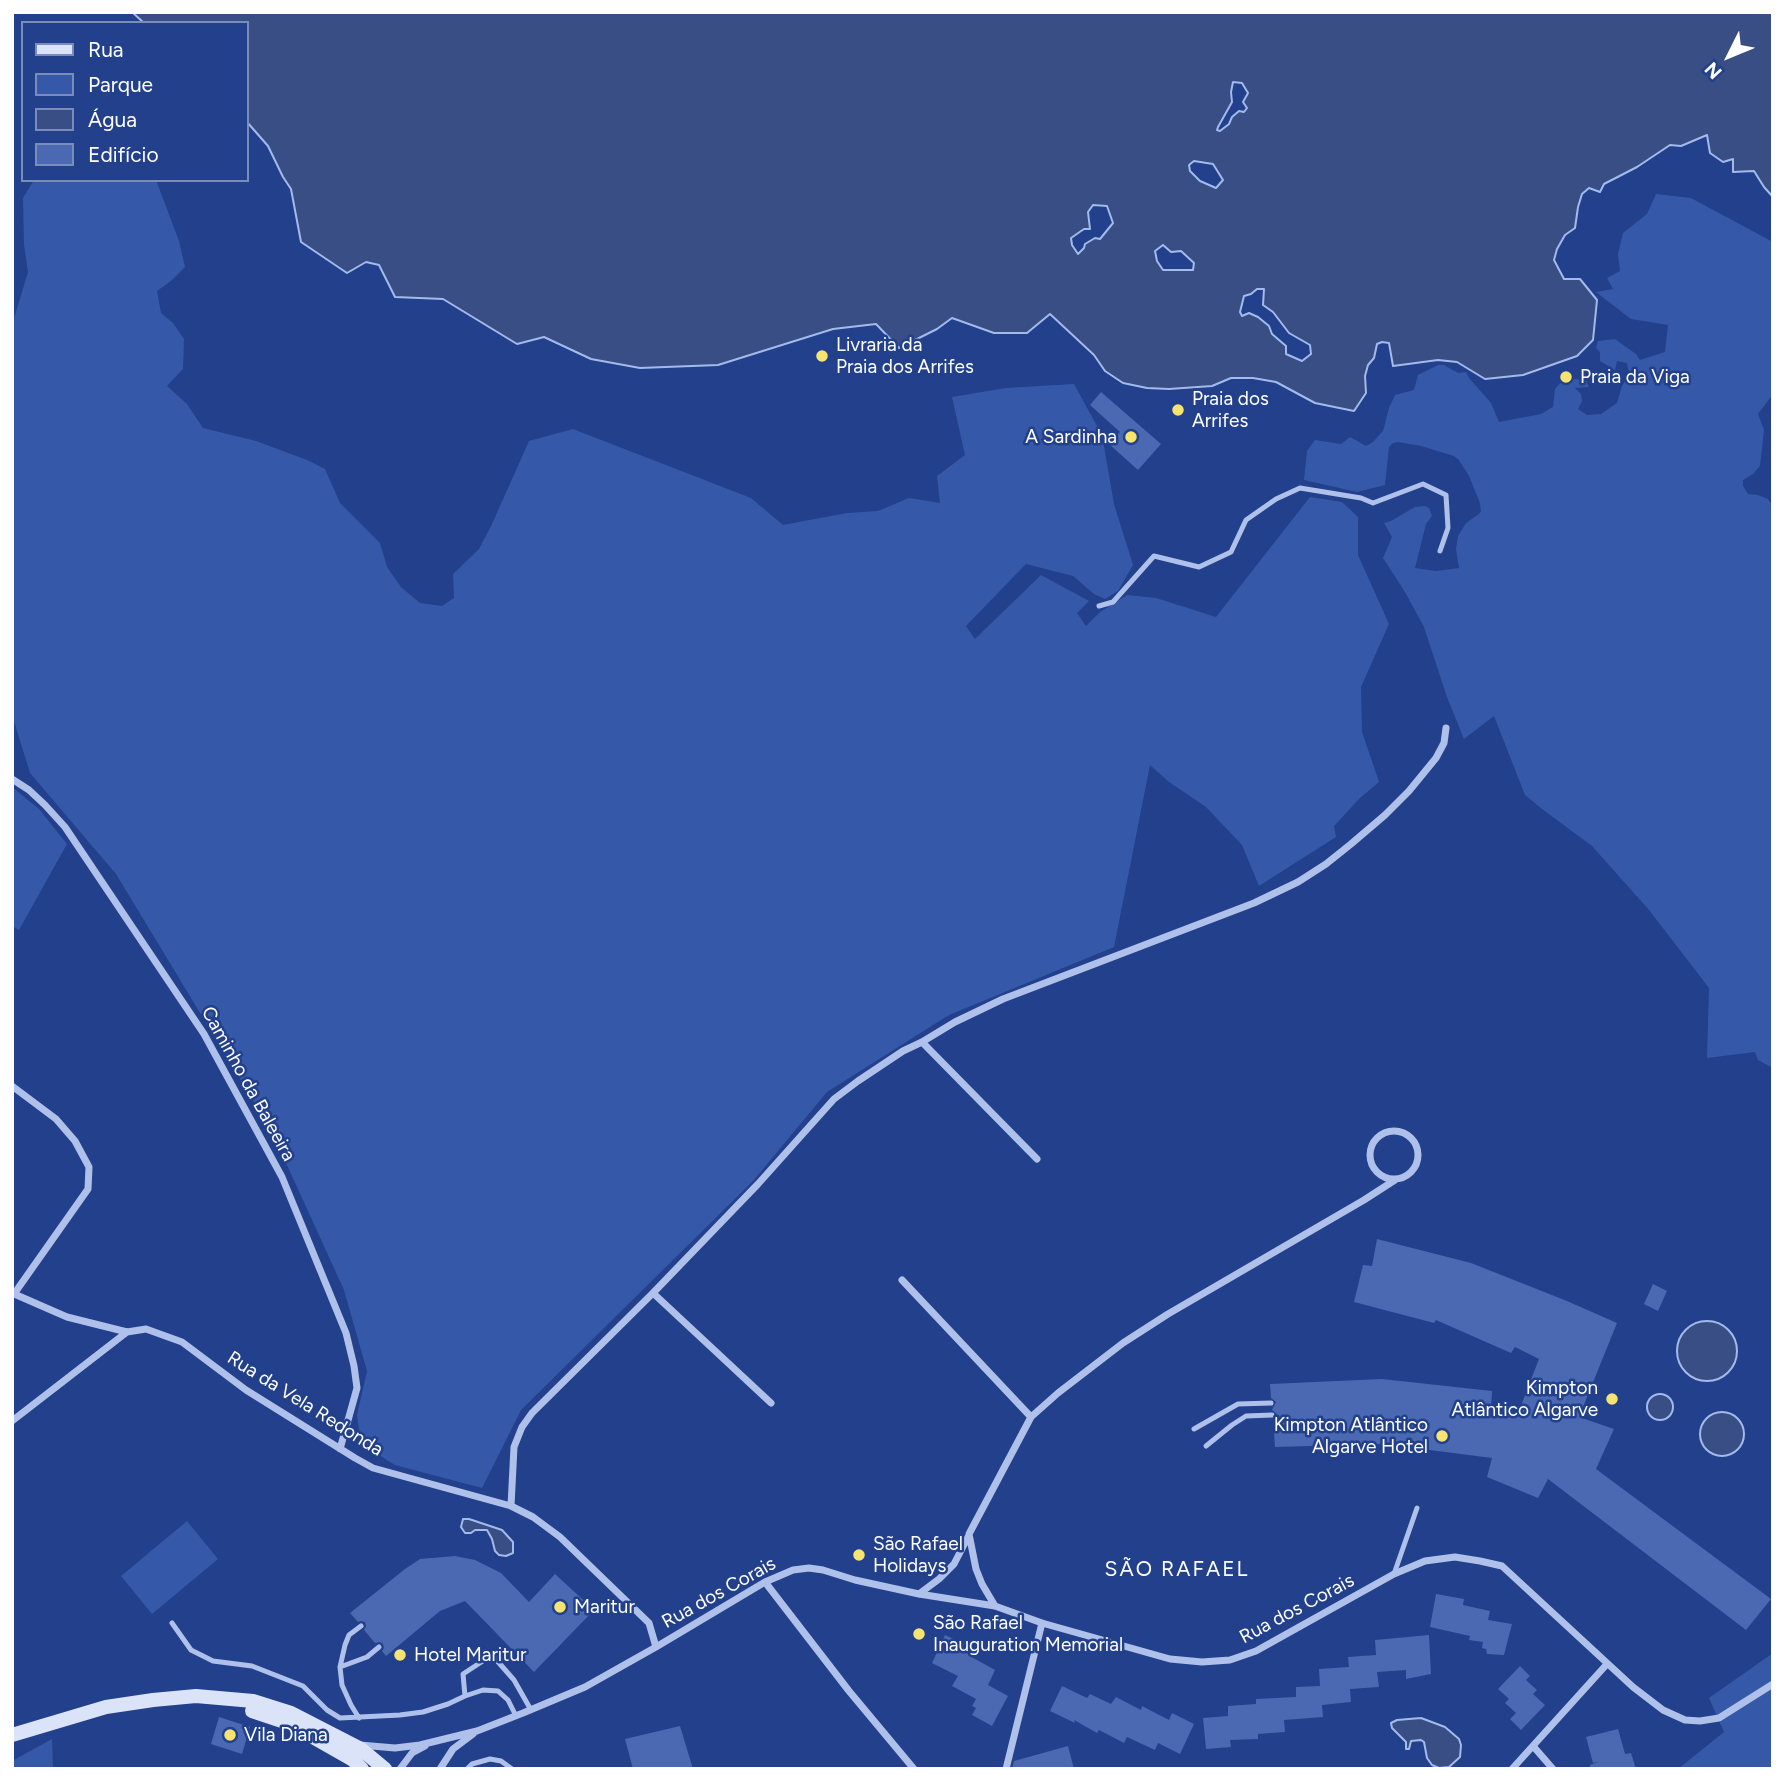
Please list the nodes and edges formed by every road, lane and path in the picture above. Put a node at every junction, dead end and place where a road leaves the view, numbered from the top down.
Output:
1 (1440, 551) dead end
2 (1099, 606) dead end
3 (1447, 728) dead end
4 (12, 779) edge
5 (922, 1042) junction
6 (12, 1086) edge
7 (1037, 1159) dead end
8 (1395, 1180) junction
9 (902, 1280) dead end
10 (653, 1293) junction
11 (13, 1294) edge
12 (127, 1332) junction
13 (771, 1403) dead end
14 (1271, 1403) dead end
15 (1272, 1415) dead end
16 (1031, 1417) junction
17 (12, 1421) edge
18 (1194, 1429) dead end
19 (1206, 1447) dead end
20 (341, 1449) junction
21 (511, 1506) junction
22 (1417, 1508) dead end
23 (969, 1534) junction
24 (1394, 1574) junction
25 (765, 1582) junction
26 (919, 1594) junction
27 (995, 1606) junction
28 (172, 1623) dead end
29 (1042, 1623) junction
30 (361, 1626) dead end
31 (379, 1647) dead end
32 (656, 1647) junction
33 (1607, 1664) junction
34 (340, 1667) junction
35 (1773, 1684) edge
36 (465, 1696) junction
37 (531, 1710) junction
38 (516, 1716) junction
39 (359, 1718) junction
40 (477, 1731) junction
41 (12, 1735) edge
42 (432, 1742) junction
43 (1533, 1746) junction
44 (344, 1748) junction
45 (362, 1769) edge
46 (374, 1769) edge
47 (385, 1769) edge
48 (401, 1769) edge
49 (440, 1769) edge
50 (467, 1769) edge
51 (512, 1769) edge
52 (914, 1769) edge
53 (1006, 1769) edge
54 (1512, 1769) edge
55 (1553, 1769) edge

1 - 2 lane
3 - 5 street
4 - 20 street, Caminho da Baleeira
5 - 7 street
5 - 10 street
6 - 11 street
8 - 8 street
8 - 16 street
9 - 16 street
10 - 13 street
10 - 21 street
11 - 12 street, Rua da Vela Redonda
12 - 17 street
12 - 20 street, Rua da Vela Redonda
14 - 18 lane
15 - 19 lane
16 - 23 street
20 - 21 street, Rua da Vela Redonda
21 - 32 street, Rua da Vela Redonda
22 - 24 lane
23 - 26 street
23 - 27 street
24 - 29 street, Rua dos Corais
24 - 33 street, Rua dos Corais
25 - 26 street, Rua dos Corais
25 - 32 street, Rua dos Corais
25 - 52 street
26 - 27 street, Rua dos Corais
27 - 29 street, Rua dos Corais
28 - 39 lane
29 - 53 street
30 - 34 lane
31 - 34 lane
32 - 37 street, Rua dos Corais
33 - 35 street, Rua dos Corais
33 - 43 street
34 - 39 lane
36 - 37 lane
36 - 38 lane
36 - 39 lane
37 - 38 street, Rua dos Corais
38 - 40 street, Rua dos Corais
40 - 42 street
40 - 49 street
41 - 44 street
42 - 44 street
42 - 48 street
43 - 54 street
43 - 55 street
44 - 45 street
44 - 46 street
44 - 47 street
50 - 51 lane

